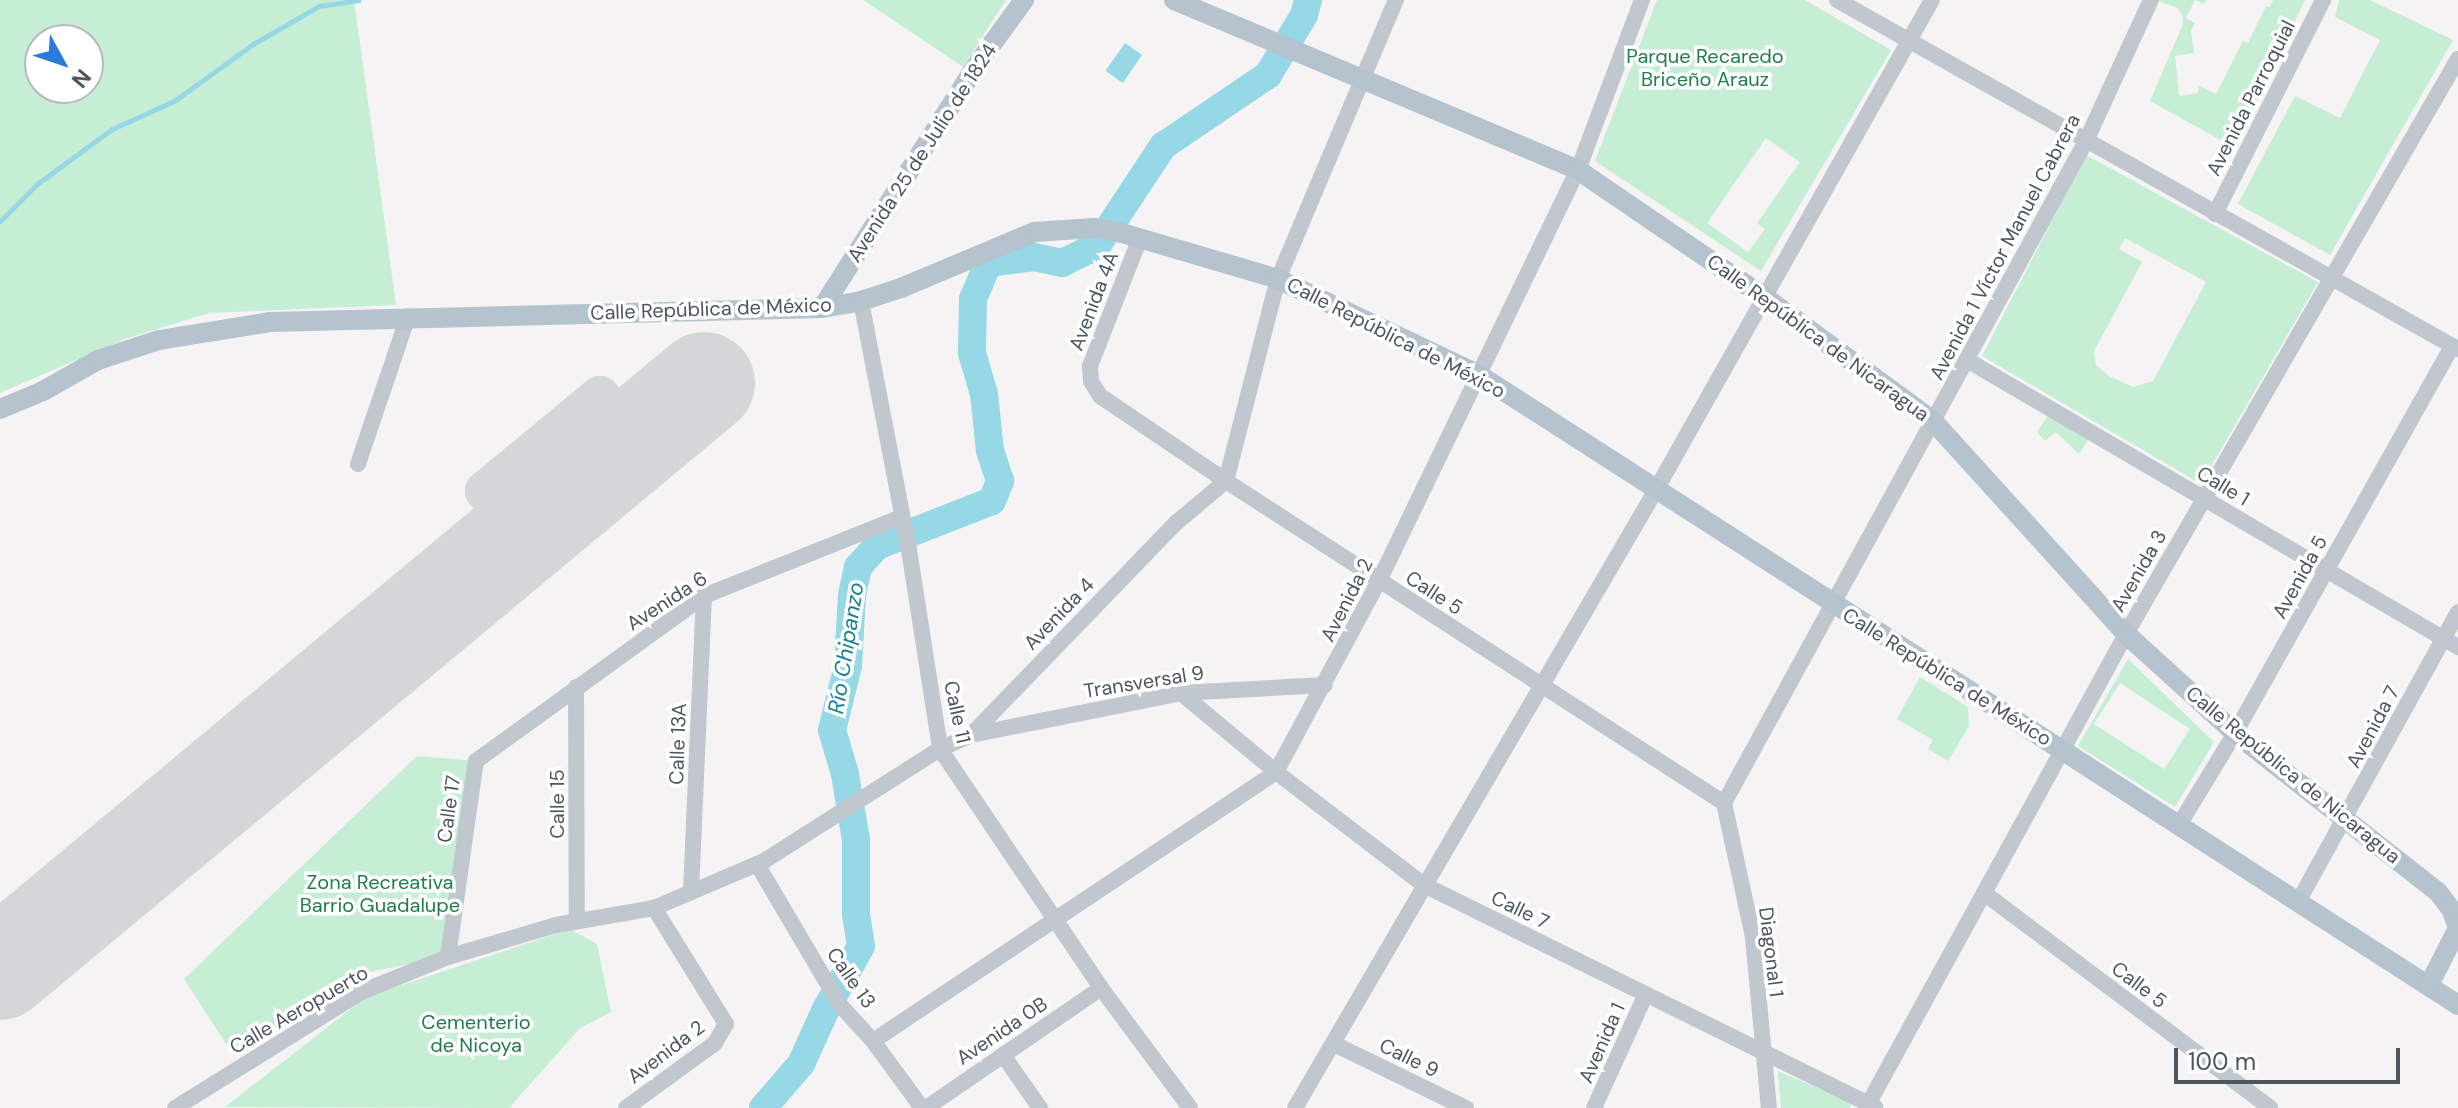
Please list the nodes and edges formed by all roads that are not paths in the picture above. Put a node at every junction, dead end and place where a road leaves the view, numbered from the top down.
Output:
1 (1024, 0) edge
2 (1174, 0) edge
3 (1396, 0) edge
4 (1642, 0) edge
5 (1837, 0) edge
6 (1932, 0) edge
7 (2151, 0) edge
8 (2323, 0) edge
9 (1908, 42) junction
10 (2458, 59) edge
11 (1365, 78) junction
12 (2086, 141) junction
13 (1578, 170) junction
14 (2215, 214) junction
15 (1131, 235) junction
16 (2329, 277) junction
17 (1278, 279) junction
18 (1763, 296) junction
19 (861, 301) junction
20 (822, 308) junction
21 (408, 316) junction
22 (2455, 347) edge
23 (1967, 360) junction
24 (1479, 375) junction
25 (0, 409) edge
26 (1123, 413) joint
27 (1933, 421) junction
28 (358, 464) dead end
29 (1226, 481) junction
30 (1657, 488) junction
31 (2204, 498) junction
32 (903, 522) junction
33 (2326, 571) junction
34 (1379, 581) junction
35 (704, 596) junction
36 (1831, 605) junction
37 (2458, 612) edge
38 (2126, 634) junction
39 (2450, 642) edge
40 (1325, 685) junction
41 (1540, 685) junction
42 (576, 687) junction
43 (1181, 693) junction
44 (2235, 733) junction
45 (971, 735) junction
46 (940, 749) junction
47 (2064, 750) junction
48 (476, 761) joint
49 (1276, 772) junction
50 (1724, 803) junction
51 (2347, 818) junction
52 (2179, 825) junction
53 (757, 864) junction
54 (1424, 885) junction
55 (691, 892) junction
56 (1984, 893) junction
57 (2298, 902) junction
58 (654, 908) junction
59 (1054, 919) junction
60 (577, 921) junction
61 (2458, 928) edge
62 (448, 957) junction
63 (2429, 985) junction
64 (1101, 988) junction
65 (1646, 994) junction
66 (2458, 1005) edge
67 (873, 1041) junction
68 (1334, 1044) junction
69 (1762, 1050) junction
70 (1003, 1055) junction
71 (1870, 1107) edge
72 (2268, 1107) edge
73 (175, 1108) edge
74 (626, 1108) edge
75 (924, 1108) edge
76 (1040, 1108) edge
77 (1190, 1108) edge
78 (1295, 1108) edge
79 (1466, 1108) edge
80 (1594, 1108) edge
81 (1769, 1108) edge

1 - 20 main road, Avenida 25 de Julio de 1824
2 - 11 main road, Calle República de Nicaragua
3 - 11 street
4 - 13 street, Avenida 2
5 - 9 street
6 - 9 street
7 - 12 street, Avenida 1 Víctor Manuel Cabrera
8 - 14 street, Avenida Parroquial
9 - 12 street
9 - 18 street
10 - 16 street, Avenida 3
11 - 13 main road, Calle República de Nicaragua
11 - 17 street
12 - 14 street
12 - 23 street, Avenida 1 Víctor Manuel Cabrera
13 - 18 main road, Calle República de Nicaragua
13 - 24 street, Avenida 2
14 - 16 street
15 - 17 main road, Calle República de México
15 - 19 main road, Calle República de México
15 - 26 street, Avenida 4A
16 - 22 street
16 - 31 street, Avenida 3
17 - 24 main road, Calle República de México
17 - 29 street
18 - 27 main road, Calle República de Nicaragua
18 - 30 street
19 - 20 main road, Calle República de México
19 - 32 street, Calle 11
20 - 21 main road, Calle República de México
21 - 25 main road, Calle República de México
21 - 28 street
22 - 33 street, Avenida 5
23 - 27 street, Avenida 1 Víctor Manuel Cabrera
23 - 31 street, Calle 1
24 - 30 main road, Calle República de México
24 - 34 street, Avenida 2
26 - 29 street, Calle 5
27 - 36 street, Avenida 1 Víctor Manuel Cabrera
27 - 38 main road, Calle República de Nicaragua
29 - 34 street, Calle 5
29 - 45 street, Avenida 4
30 - 36 main road, Calle República de México
30 - 41 street
31 - 33 street, Calle 1
31 - 38 street, Avenida 3
32 - 35 street, Avenida 6
32 - 46 street, Calle 11
33 - 39 street, Calle 1
33 - 44 street, Avenida 5
34 - 40 street, Avenida 2
34 - 41 street, Calle 5
35 - 42 street, Avenida 6
35 - 55 street, Calle 13A
36 - 47 main road, Calle República de México
36 - 50 street, Avenida 1 Víctor Manuel Cabrera
37 - 39 street, Avenida 7
38 - 44 main road, Calle República de Nicaragua
38 - 47 street, Avenida 3
39 - 51 street, Avenida 7
40 - 43 street, Transversal 9
40 - 49 street, Avenida 2
41 - 50 street, Calle 5
41 - 54 street
42 - 48 street, Avenida 6
42 - 60 street, Calle 15
43 - 45 street, Transversal 9
43 - 49 street, Calle 7
44 - 51 main road, Calle República de Nicaragua
44 - 52 street, Avenida 5
45 - 46 street, Avenida 4
46 - 53 street, Avenida 4
46 - 59 street, Calle 11
47 - 52 main road, Calle República de México
47 - 56 street, Avenida 3
48 - 62 street, Calle 17
49 - 54 street, Calle 7
49 - 59 street, Avenida 2
50 - 69 street, Diagonal 1
51 - 57 street, Avenida 7
51 - 61 main road, Calle República de Nicaragua
52 - 57 main road, Calle República de México
53 - 55 street, Avenida 4
53 - 67 street, Calle 13
54 - 65 street, Calle 7
54 - 68 street
55 - 58 street, Avenida 4
56 - 71 street, Avenida 3
56 - 72 street, Calle 5
57 - 63 main road, Calle República de México
58 - 60 street, Avenida 4
58 - 74 street, Avenida 2
59 - 64 street, Calle 11
59 - 67 street, Avenida 2
60 - 62 street, Avenida 4
61 - 63 main road
62 - 73 street, Calle Aeropuerto
63 - 66 main road, Calle República de México
64 - 70 street, Avenida 0B
64 - 77 street, Calle 11
65 - 69 street, Calle 7
65 - 80 street, Avenida 1
67 - 75 street, Calle 13
68 - 78 street
68 - 79 street, Calle 9
69 - 71 street, Calle 7
69 - 81 street, Diagonal 1
70 - 75 street, Avenida 0B
70 - 76 street

